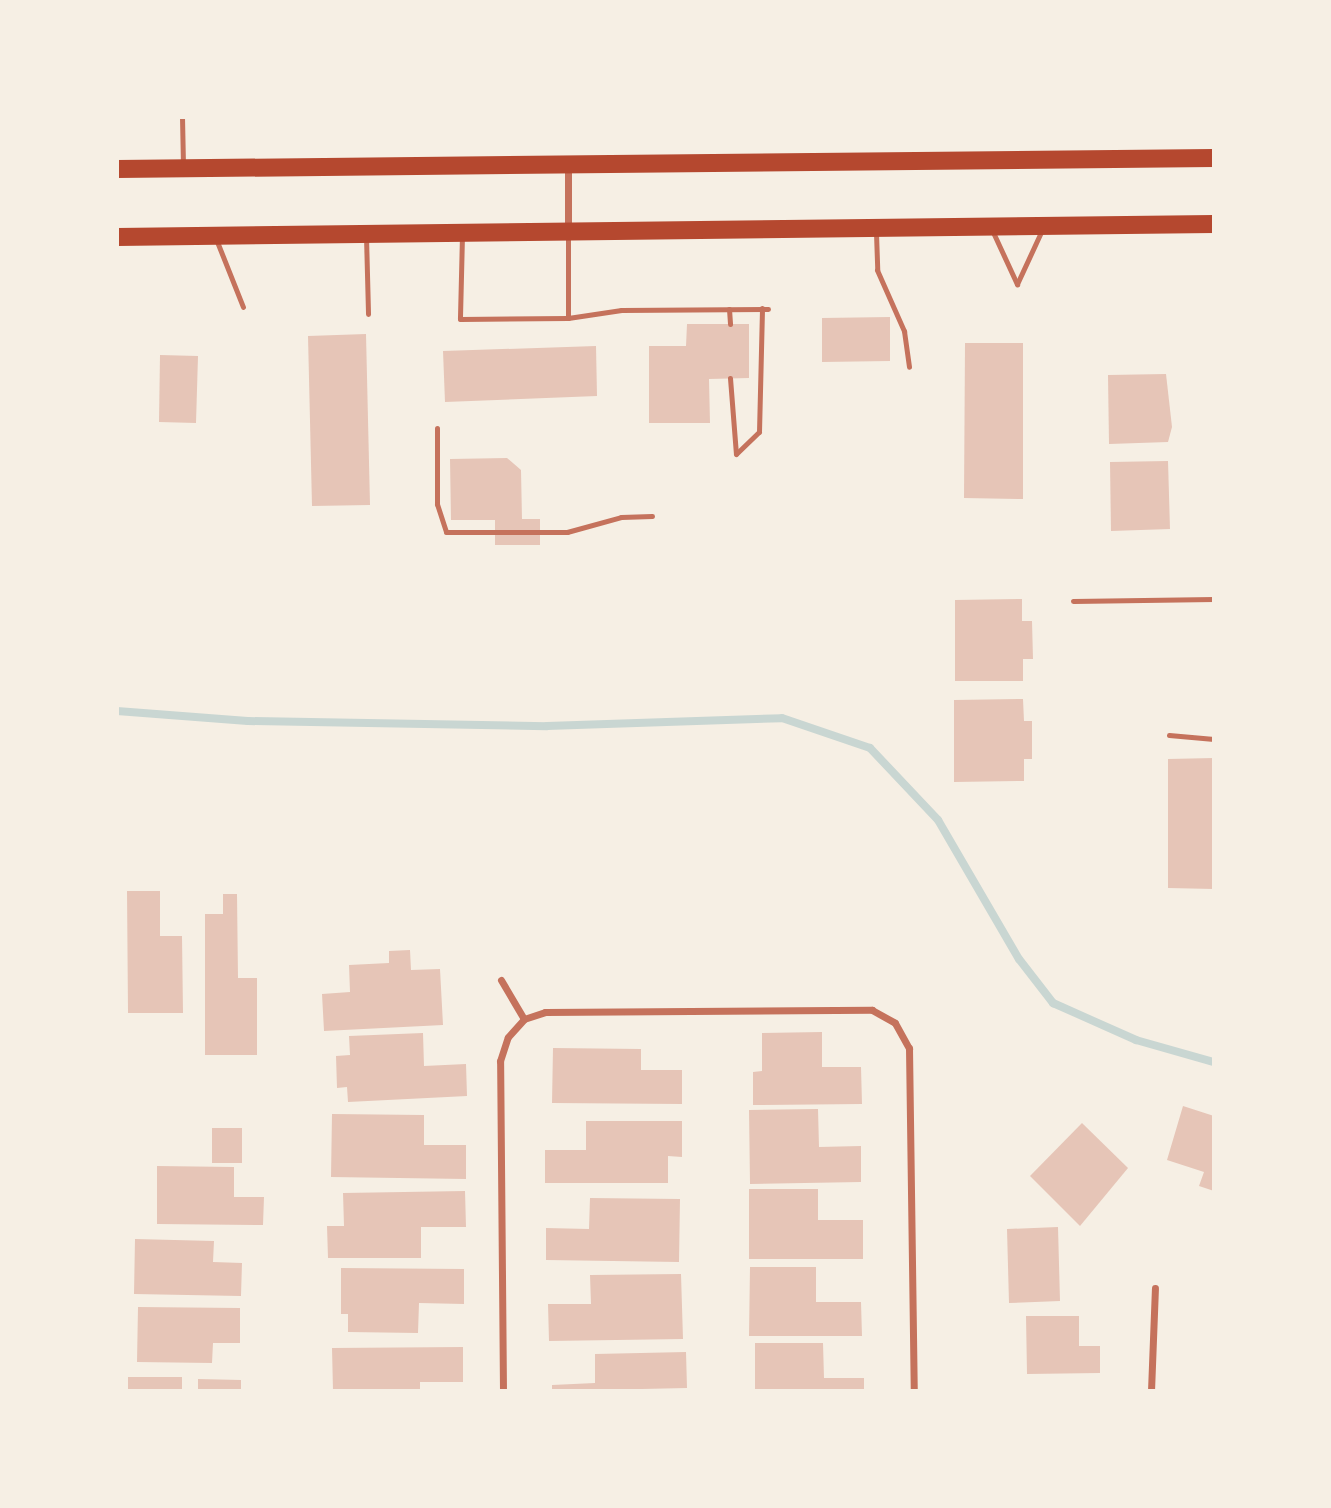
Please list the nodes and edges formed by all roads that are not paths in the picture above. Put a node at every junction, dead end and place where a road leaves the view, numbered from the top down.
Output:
1 (182, 117) edge
2 (1214, 158) edge
3 (568, 163) junction
4 (183, 168) junction
5 (117, 169) edge
6 (1214, 224) edge
7 (1044, 226) junction
8 (991, 227) junction
9 (876, 228) junction
10 (568, 231) junction
11 (462, 232) junction
12 (366, 233) junction
13 (215, 236) junction
14 (117, 237) edge
15 (243, 307) dead end
16 (729, 309) junction
17 (368, 314) dead end
18 (568, 318) junction
19 (730, 324) dead end
20 (909, 367) dead end
21 (730, 378) dead end
22 (437, 428) dead end
23 (652, 516) dead end
24 (1214, 599) edge
25 (1073, 601) dead end
26 (1169, 735) dead end
27 (1214, 739) edge
28 (501, 980) dead end
29 (524, 1019) junction
30 (1155, 1288) dead end
31 (503, 1391) edge
32 (915, 1391) edge
33 (1151, 1391) edge

1 - 4 lane
2 - 3 main road
3 - 4 main road
3 - 10 street
4 - 5 main road
6 - 7 main road
7 - 8 main road
7 - 8 lane
8 - 9 main road
9 - 10 main road
9 - 20 lane
10 - 11 main road
10 - 18 lane
11 - 12 main road
11 - 18 lane
12 - 13 main road
12 - 17 lane
13 - 14 main road
13 - 15 lane
16 - 18 lane
16 - 19 lane
16 - 21 lane
22 - 23 lane
24 - 25 lane
26 - 27 lane
28 - 29 street
29 - 31 street
29 - 32 street
30 - 33 street

